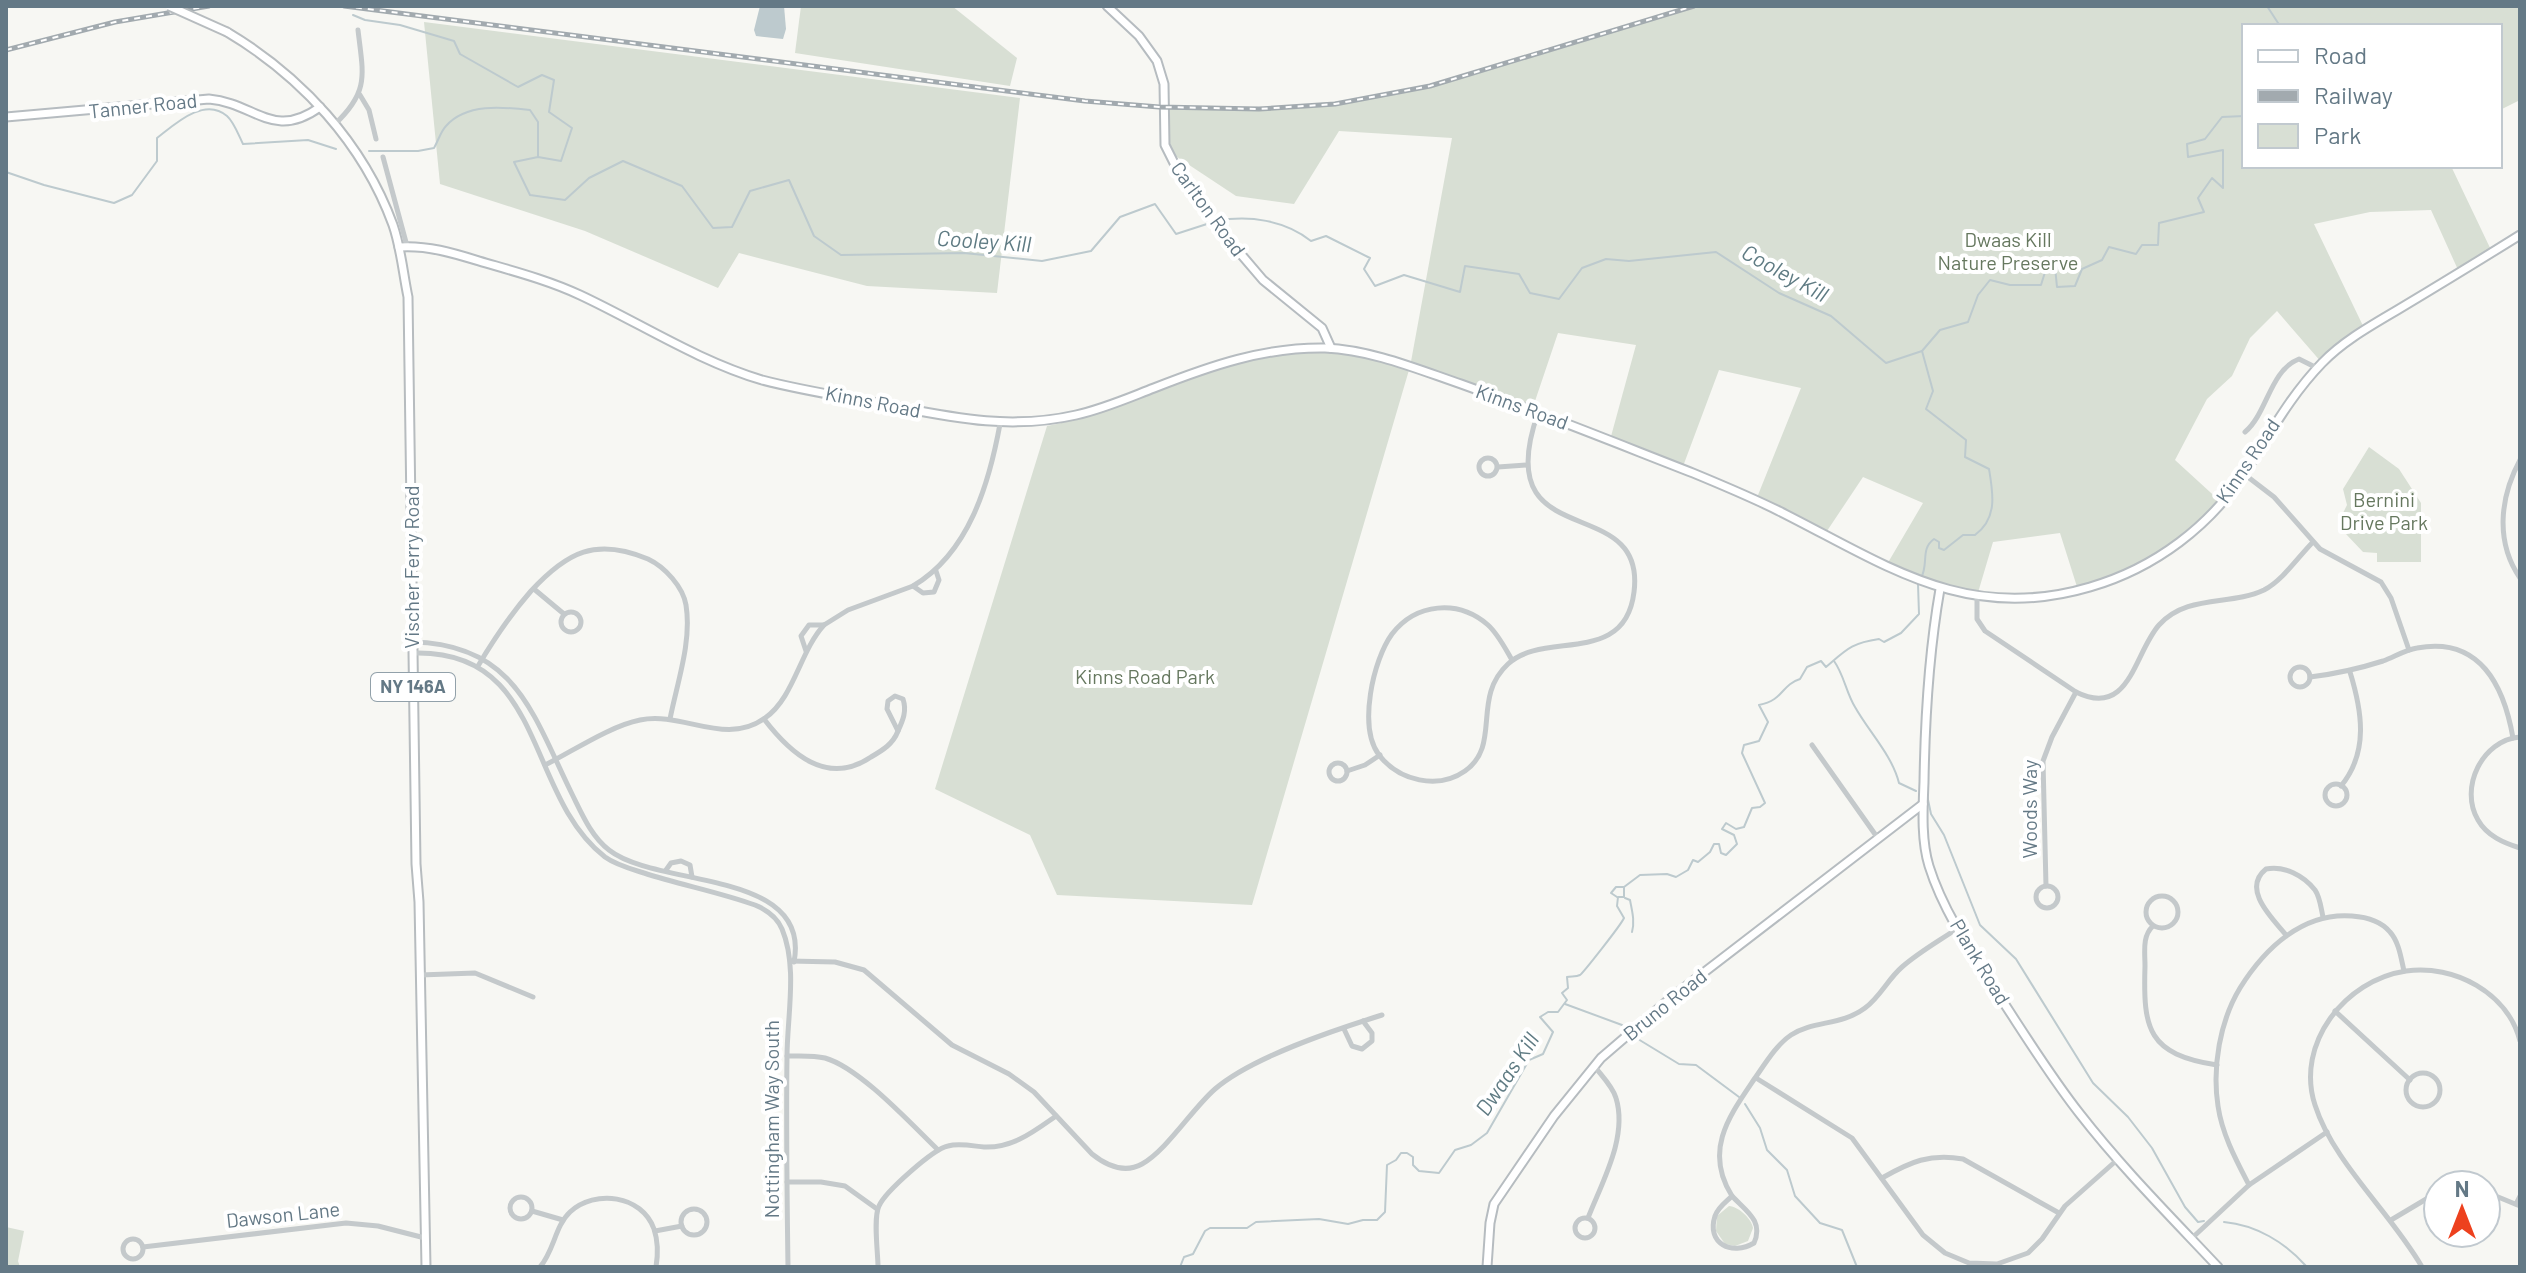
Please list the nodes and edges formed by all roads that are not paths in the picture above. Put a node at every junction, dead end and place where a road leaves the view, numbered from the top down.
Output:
1 (169, 6) edge
2 (1107, 6) edge
3 (358, 30) dead end
4 (360, 95) junction
5 (320, 107) junction
6 (6, 117) edge
7 (335, 124) junction
8 (376, 139) dead end
9 (383, 157) dead end
10 (2520, 235) edge
11 (403, 246) junction
12 (1331, 348) junction
13 (2317, 368) junction
14 (1539, 412) junction
15 (1000, 424) junction
16 (2245, 432) dead end
17 (2520, 460) edge
18 (1527, 465) junction
19 (1498, 467) dead end
20 (2244, 474) junction
21 (2313, 542) junction
22 (936, 571) junction
23 (2520, 578) edge
24 (913, 586) junction
25 (534, 589) junction
26 (1940, 589) junction
27 (1977, 596) junction
28 (564, 614) junction
29 (824, 625) junction
30 (412, 642) junction
31 (2409, 650) junction
32 (806, 651) junction
33 (412, 653) junction
34 (483, 659) junction
35 (1512, 660) junction
36 (478, 666) junction
37 (2350, 672) junction
38 (2310, 677) dead end
39 (2076, 692) junction
40 (670, 719) junction
41 (764, 719) junction
42 (898, 731) junction
43 (2516, 737) edge
44 (1812, 745) dead end
45 (1380, 755) junction
46 (555, 760) junction
47 (545, 765) junction
48 (1347, 771) dead end
49 (2341, 786) junction
50 (1923, 804) junction
51 (1877, 837) junction
52 (2520, 848) edge
53 (666, 870) junction
54 (692, 877) junction
55 (2046, 886) junction
56 (2323, 917) junction
57 (2153, 926) junction
58 (1959, 928) junction
59 (2286, 935) junction
60 (792, 961) junction
61 (2404, 971) junction
62 (420, 975) junction
63 (533, 997) dead end
64 (2335, 1011) junction
65 (1382, 1015) dead end
66 (2517, 1019) edge
67 (1363, 1021) junction
68 (1344, 1029) junction
69 (2520, 1041) edge
70 (787, 1056) junction
71 (2217, 1065) junction
72 (1594, 1066) junction
73 (1756, 1078) junction
74 (2410, 1080) junction
75 (1056, 1116) junction
76 (2327, 1132) junction
77 (938, 1150) junction
78 (2118, 1159) junction
79 (1882, 1178) junction
80 (787, 1182) junction
81 (2249, 1185) junction
82 (1732, 1196) junction
83 (2520, 1196) edge
84 (2422, 1202) edge
85 (2518, 1205) edge
86 (877, 1209) junction
87 (532, 1211) junction
88 (2059, 1213) junction
89 (1588, 1218) junction
90 (563, 1220) junction
91 (2391, 1220) junction
92 (682, 1226) junction
93 (655, 1231) junction
94 (425, 1238) junction
95 (2191, 1239) junction
96 (143, 1247) junction
97 (426, 1267) edge
98 (540, 1267) edge
99 (656, 1267) edge
100 (788, 1267) edge
101 (878, 1267) edge
102 (1487, 1267) edge
103 (2218, 1267) edge
104 (2422, 1267) edge

1 - 5 street, NY 146A, bridge
2 - 12 street, Carlton Road
3 - 4 street
4 - 7 street
4 - 8 street
5 - 6 street, Tanner Road
5 - 7 street, NY 146A
7 - 11 street, Vischer Ferry Road / NY 146A
9 - 11 street
10 - 13 street, Kinns Road
11 - 15 street, Kinns Road
11 - 30 street, Vischer Ferry Road / NY 146A
12 - 14 street, Kinns Road
12 - 15 street, Kinns Road
13 - 16 street
13 - 20 street, Kinns Road
14 - 18 street
14 - 26 street, Kinns Road
15 - 22 street
17 - 23 street
18 - 19 street
18 - 35 street
20 - 21 street
20 - 27 street, Kinns Road
21 - 31 street
21 - 39 street
22 - 24 street
22 - 24 street
24 - 29 street
25 - 28 street
25 - 34 street
25 - 40 street
26 - 27 street, Kinns Road
26 - 50 street, Plank Road
27 - 39 street
28 - 28 street
29 - 32 street
29 - 32 street
30 - 33 street, Vischer Ferry Road / NY 146A
30 - 34 street, Nottingham Way South
31 - 37 street
31 - 43 street
32 - 41 street
33 - 36 street, Nottingham Way South
33 - 62 street, Vischer Ferry Road / NY 146A
34 - 36 street
34 - 46 street, Nottingham Way South
35 - 45 street
35 - 45 street
36 - 47 street, Nottingham Way South
37 - 38 street
37 - 49 street
39 - 55 street, Woods Way
40 - 41 street
40 - 46 street
41 - 42 street
42 - 42 street
43 - 52 street
44 - 51 street
45 - 48 street
46 - 47 street
46 - 53 street, Nottingham Way South
47 - 60 street, Nottingham Way South
49 - 49 street
50 - 51 street, Bruno Road
50 - 58 street, Plank Road
51 - 72 street, Bruno Road
53 - 54 street, Nottingham Way South
53 - 54 street, Nottingham Way South
54 - 60 street, Nottingham Way South
55 - 55 street, Woods Way
56 - 59 street
56 - 59 street
56 - 61 street
57 - 57 street
57 - 71 street
58 - 73 street
58 - 78 street, Plank Road
59 - 71 street
60 - 70 street, Nottingham Way South
60 - 75 street
61 - 64 street
61 - 66 street
62 - 63 street
62 - 94 street, Vischer Ferry Road / NY 146A
64 - 74 street
64 - 76 street
65 - 67 street
66 - 69 street
67 - 68 street
67 - 68 street
68 - 75 street
70 - 77 street
70 - 80 street, Nottingham Way South
71 - 81 street
72 - 89 street
72 - 102 street, Bruno Road
73 - 79 street
73 - 82 street
74 - 74 street
75 - 77 street
76 - 81 street
76 - 91 street
77 - 86 street
78 - 88 street
78 - 95 street, Plank Road
79 - 88 street
79 - 88 street
80 - 86 street
80 - 100 street, Nottingham Way South
81 - 95 street
82 - 82 street
83 - 85 street
84 - 91 street
86 - 101 street
87 - 87 street
87 - 90 street
89 - 89 street
90 - 93 street
90 - 98 street
91 - 104 street
92 - 92 street
92 - 93 street
93 - 99 street
94 - 96 street, Dawson Lane
94 - 97 street, Vischer Ferry Road / NY 146A
95 - 103 street, Plank Road
96 - 96 street, Dawson Lane

